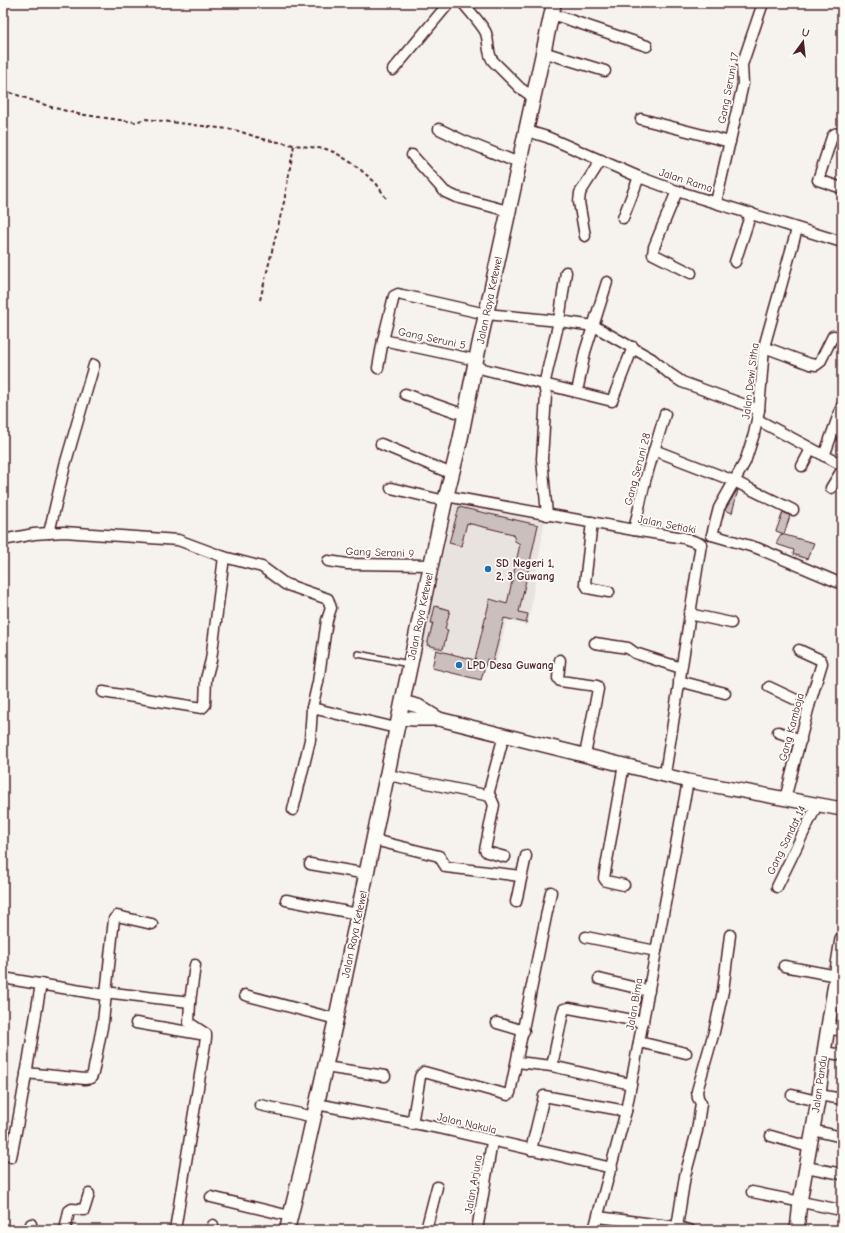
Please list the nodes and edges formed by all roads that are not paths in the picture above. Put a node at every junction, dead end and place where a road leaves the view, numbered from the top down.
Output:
1 (449, 3) edge
2 (463, 3) edge
3 (763, 3) edge
4 (553, 8) edge
5 (647, 46) dead end
6 (543, 52) junction
7 (393, 70) dead end
8 (605, 71) dead end
9 (534, 97) junction
10 (640, 119) dead end
11 (439, 128) dead end
12 (527, 131) junction
13 (842, 135) edge
14 (730, 142) junction
15 (412, 155) dead end
16 (601, 160) junction
17 (519, 163) junction
18 (639, 177) junction
19 (842, 188) edge
20 (677, 191) junction
21 (716, 202) junction
22 (508, 211) junction
23 (751, 213) junction
24 (624, 218) dead end
25 (797, 229) junction
26 (585, 236) dead end
27 (842, 242) edge
28 (735, 262) dead end
29 (566, 272) dead end
30 (691, 273) dead end
31 (607, 282) dead end
32 (486, 314) junction
33 (559, 321) junction
34 (594, 326) junction
35 (842, 337) edge
36 (383, 340) junction
37 (764, 346) junction
38 (633, 347) junction
39 (475, 364) junction
40 (94, 365) dead end
41 (378, 368) dead end
42 (544, 385) junction
43 (577, 392) junction
44 (405, 394) dead end
45 (842, 406) edge
46 (465, 414) junction
47 (665, 414) dead end
48 (759, 415) junction
49 (381, 444) dead end
50 (811, 449) junction
51 (654, 450) junction
52 (824, 456) junction
53 (842, 465) edge
54 (802, 466) dead end
55 (842, 470) edge
56 (452, 474) junction
57 (734, 481) junction
58 (390, 488) dead end
59 (831, 488) dead end
60 (445, 498) junction
61 (793, 510) dead end
62 (547, 515) junction
63 (592, 522) junction
64 (634, 530) junction
65 (49, 533) junction
66 (712, 535) junction
67 (3, 540) edge
68 (701, 544) junction
69 (224, 557) junction
70 (328, 561) dead end
71 (431, 565) junction
72 (842, 584) edge
73 (609, 592) dead end
74 (689, 614) junction
75 (731, 623) dead end
76 (595, 643) dead end
77 (799, 650) dead end
78 (358, 654) dead end
79 (560, 660) dead end
80 (410, 664) junction
81 (681, 668) junction
82 (680, 681) junction
83 (769, 687) dead end
84 (103, 692) dead end
85 (725, 693) dead end
86 (402, 702) junction
87 (809, 706) junction
88 (312, 708) junction
89 (440, 719) junction
90 (398, 723) junction
91 (778, 732) dead end
92 (504, 735) junction
93 (801, 740) junction
94 (585, 755) junction
95 (624, 764) junction
96 (665, 774) junction
97 (388, 775) junction
98 (688, 781) junction
99 (488, 795) junction
100 (785, 799) junction
101 (817, 805) junction
102 (842, 808) edge
103 (293, 810) dead end
104 (374, 840) junction
105 (526, 856) dead end
106 (505, 858) dead end
107 (310, 864) dead end
108 (367, 874) junction
109 (522, 876) junction
110 (624, 885) dead end
111 (777, 887) dead end
112 (551, 892) dead end
113 (286, 900) dead end
114 (516, 902) dead end
115 (358, 914) junction
116 (152, 924) dead end
117 (730, 935) dead end
118 (586, 937) dead end
119 (842, 939) edge
120 (656, 952) junction
121 (840, 962) edge
122 (195, 965) dead end
123 (784, 966) dead end
124 (837, 976) junction
125 (3, 978) edge
126 (599, 979) dead end
127 (41, 984) junction
128 (649, 991) junction
129 (106, 994) junction
130 (245, 995) dead end
131 (190, 1002) junction
132 (336, 1019) junction
133 (643, 1022) junction
134 (136, 1023) dead end
135 (497, 1023) dead end
136 (828, 1028) junction
137 (524, 1031) junction
138 (842, 1031) edge
139 (206, 1035) junction
140 (640, 1042) junction
141 (824, 1052) junction
142 (686, 1053) dead end
143 (842, 1055) edge
144 (517, 1062) junction
145 (552, 1066) junction
146 (325, 1067) junction
147 (26, 1073) junction
148 (385, 1076) dead end
149 (630, 1084) junction
150 (792, 1095) dead end
151 (814, 1097) junction
152 (842, 1099) edge
153 (260, 1105) dead end
154 (315, 1110) junction
155 (626, 1112) junction
156 (412, 1124) junction
157 (812, 1130) junction
158 (771, 1136) dead end
159 (842, 1137) edge
160 (492, 1142) junction
161 (809, 1147) junction
162 (531, 1150) junction
163 (11, 1157) dead end
164 (806, 1167) junction
165 (612, 1168) junction
166 (842, 1174) edge
167 (437, 1187) dead end
168 (752, 1192) dead end
169 (89, 1194) dead end
170 (211, 1197) dead end
171 (800, 1202) junction
172 (836, 1209) dead end
173 (290, 1216) junction
174 (598, 1217) junction
175 (677, 1227) junction
176 (65, 1230) edge
177 (175, 1230) edge
178 (287, 1230) edge
179 (426, 1230) edge
180 (477, 1230) edge
181 (594, 1230) edge
182 (690, 1230) edge
183 (798, 1230) edge

1 - 7 street
2 - 9 street
3 - 14 street, Gang Seruni 17
4 - 5 street
4 - 6 main road, Jalan Raya Ketewel
6 - 8 street
6 - 9 main road, Jalan Raya Ketewel
9 - 12 main road, Jalan Raya Ketewel
10 - 14 street
11 - 17 street
12 - 16 street, Jalan Rama
12 - 17 main road, Jalan Raya Ketewel
13 - 19 street
14 - 21 street, Gang Seruni 17
15 - 22 street
16 - 18 street, Jalan Rama
16 - 26 street
17 - 22 main road, Jalan Raya Ketewel
18 - 20 street, Jalan Rama
18 - 24 street
20 - 21 street, Jalan Rama
20 - 30 street
21 - 23 street, Jalan Rama
22 - 32 main road, Jalan Raya Ketewel
23 - 25 street, Jalan Rama
23 - 28 street
25 - 27 street, Jalan Rama
25 - 37 street, Jalan Dewi Sitha
29 - 33 street
31 - 34 street
32 - 33 street
32 - 36 street
32 - 39 main road, Jalan Raya Ketewel
33 - 34 street
33 - 42 street
34 - 38 street
34 - 43 street
35 - 37 street
36 - 39 street, Gang Seruni 5
36 - 41 street
37 - 48 street, Jalan Dewi Sitha
38 - 43 street, Gang Seruni 5
38 - 48 street
39 - 42 street, Gang Seruni 5
39 - 46 main road, Jalan Raya Ketewel
40 - 65 street
42 - 43 street, Gang Seruni 5
42 - 62 street
44 - 46 street
45 - 52 street
46 - 56 main road, Jalan Raya Ketewel
47 - 51 street, Gang Seruni 28
48 - 50 street
48 - 57 street, Jalan Dewi Sitha
49 - 56 street
50 - 52 street
50 - 54 street
51 - 57 street
51 - 64 street, Gang Seruni 28
52 - 53 street
55 - 59 street
56 - 60 main road, Jalan Raya Ketewel
57 - 61 street
57 - 66 street, Jalan Dewi Sitha
58 - 60 street, Jalan Setiaki
60 - 62 street, Jalan Setiaki
60 - 71 main road, Jalan Raya Ketewel
62 - 63 street, Jalan Setiaki
63 - 64 street, Jalan Setiaki
63 - 73 street
64 - 68 street, Jalan Setiaki
65 - 67 street
65 - 69 street
66 - 68 street
66 - 72 street
68 - 74 street, Jalan Setiaki
69 - 84 street
69 - 88 street
70 - 71 street, Gang Serani 9
71 - 80 main road, Jalan Raya Ketewel
74 - 75 street
74 - 81 street, Jalan Setiaki
76 - 81 street
77 - 87 street, Gang Kamboja
78 - 80 lane
79 - 94 street
80 - 86 main road, Jalan Raya Ketewel
81 - 82 street, Jalan Setiaki
82 - 85 street
82 - 96 street, Jalan Setiaki
83 - 87 street
86 - 89 street
86 - 90 main road, Jalan Raya Ketewel
87 - 93 street, Gang Kamboja
88 - 90 street
88 - 103 street
89 - 90 street
89 - 92 street
90 - 97 main road, Jalan Raya Ketewel
91 - 93 street
92 - 94 street
92 - 99 street
93 - 100 street, Gang Kamboja
94 - 95 street
95 - 96 street
95 - 110 street
96 - 98 street
97 - 99 street
97 - 104 main road, Jalan Raya Ketewel
98 - 100 street
98 - 120 street, Jalan Bima
99 - 106 street
100 - 101 street
101 - 102 street
101 - 111 street, Gang Sandat 14
104 - 108 main road, Jalan Raya Ketewel
104 - 109 street
105 - 109 street
107 - 108 street
108 - 115 main road, Jalan Raya Ketewel
109 - 114 street
112 - 137 street
113 - 115 street
115 - 132 main road, Jalan Raya Ketewel
116 - 129 street
117 - 175 street
118 - 120 street
119 - 121 street, Jalan Pandu
120 - 128 street, Jalan Bima
121 - 124 street, Jalan Pandu
122 - 131 street
123 - 124 street
124 - 136 street, Jalan Pandu
125 - 127 street
126 - 128 street
127 - 129 street
127 - 147 street
128 - 133 street, Jalan Bima
129 - 131 street
129 - 147 street
130 - 132 street
131 - 139 street
132 - 146 main road, Jalan Raya Ketewel
133 - 140 street, Jalan Bima
133 - 145 street
134 - 139 street
135 - 137 street
136 - 138 street
136 - 141 street, Jalan Pandu
137 - 144 street
139 - 177 street
140 - 142 street
140 - 149 street, Jalan Bima
141 - 143 street
141 - 151 street, Jalan Pandu
144 - 145 street
144 - 156 street
145 - 149 street
146 - 148 street
146 - 154 main road, Jalan Raya Ketewel
147 - 163 street
149 - 155 street, Jalan Bima
150 - 151 street
151 - 152 street
151 - 157 street, Jalan Pandu
153 - 154 street, Jalan Nakula
154 - 156 street, Jalan Nakula
154 - 173 main road, Jalan Raya Ketewel
155 - 162 street
155 - 165 street, Jalan Bima
156 - 160 street, Jalan Nakula
157 - 159 street
157 - 161 street, Jalan Pandu
158 - 161 street
160 - 162 street, Jalan Nakula
160 - 180 street, Jalan Arjuna
161 - 164 street, Jalan Pandu
162 - 165 street, Jalan Nakula
164 - 166 street
164 - 171 street, Jalan Pandu
165 - 174 street, Jalan Bima
167 - 179 street
168 - 171 street
169 - 176 street
170 - 173 street
171 - 172 street
171 - 183 street, Jalan Pandu
173 - 178 main road, Jalan Raya Ketewel
174 - 175 street
174 - 181 street, Jalan Bima
175 - 182 street

